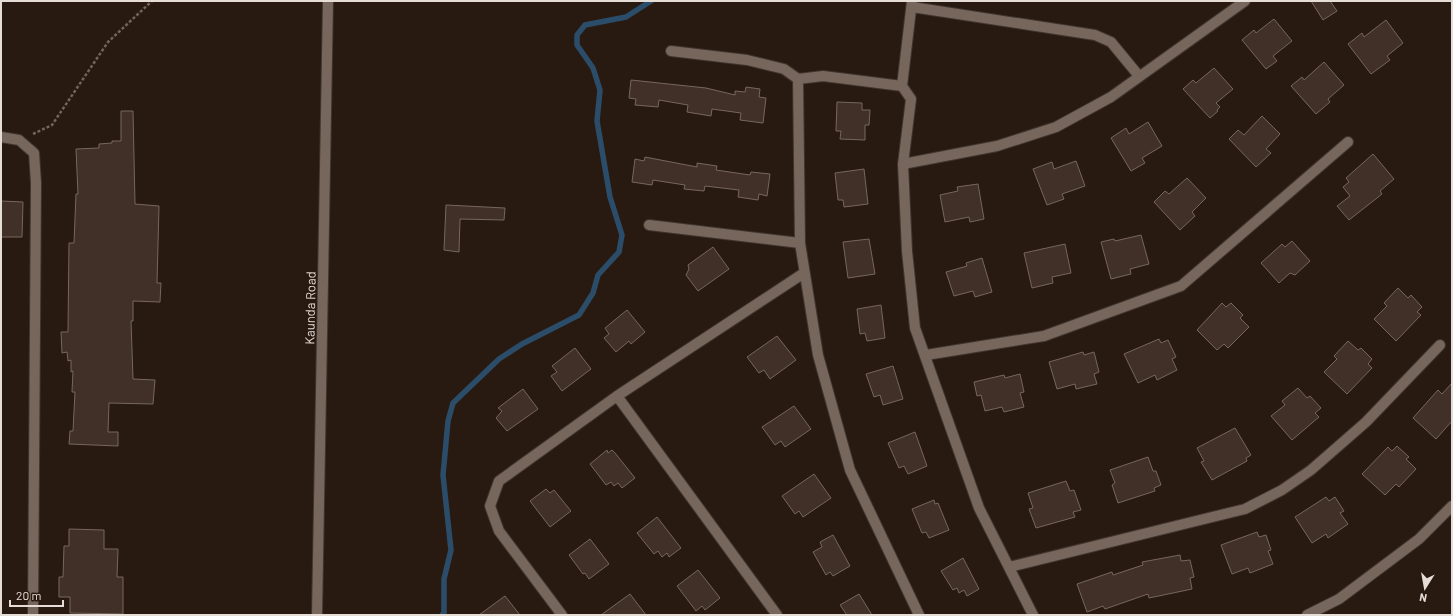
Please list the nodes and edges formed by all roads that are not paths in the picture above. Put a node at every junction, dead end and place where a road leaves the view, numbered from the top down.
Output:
1 (328, 1) edge
2 (1245, 1) edge
3 (912, 4) edge
4 (671, 51) dead end
5 (1139, 76) junction
6 (798, 79) junction
7 (902, 86) junction
8 (1, 137) edge
9 (1348, 142) dead end
10 (903, 164) junction
11 (649, 225) dead end
12 (800, 243) junction
13 (804, 273) junction
14 (1440, 346) dead end
15 (926, 355) junction
16 (617, 396) junction
17 (1452, 506) edge
18 (1009, 567) junction
19 (33, 615) edge
20 (317, 615) edge
21 (562, 615) edge
22 (777, 615) edge
23 (919, 615) edge
24 (1033, 615) edge
25 (1307, 615) edge

1 - 20 street, Kaunda Road
2 - 5 street
3 - 5 street
3 - 7 street
4 - 6 street
5 - 10 street
6 - 7 street
6 - 12 street
7 - 10 street
8 - 19 street
9 - 15 street
10 - 15 street
11 - 12 street
12 - 13 street
13 - 16 street
13 - 23 street
14 - 18 street
15 - 18 street
16 - 21 street
16 - 22 street
17 - 25 street
18 - 24 street

